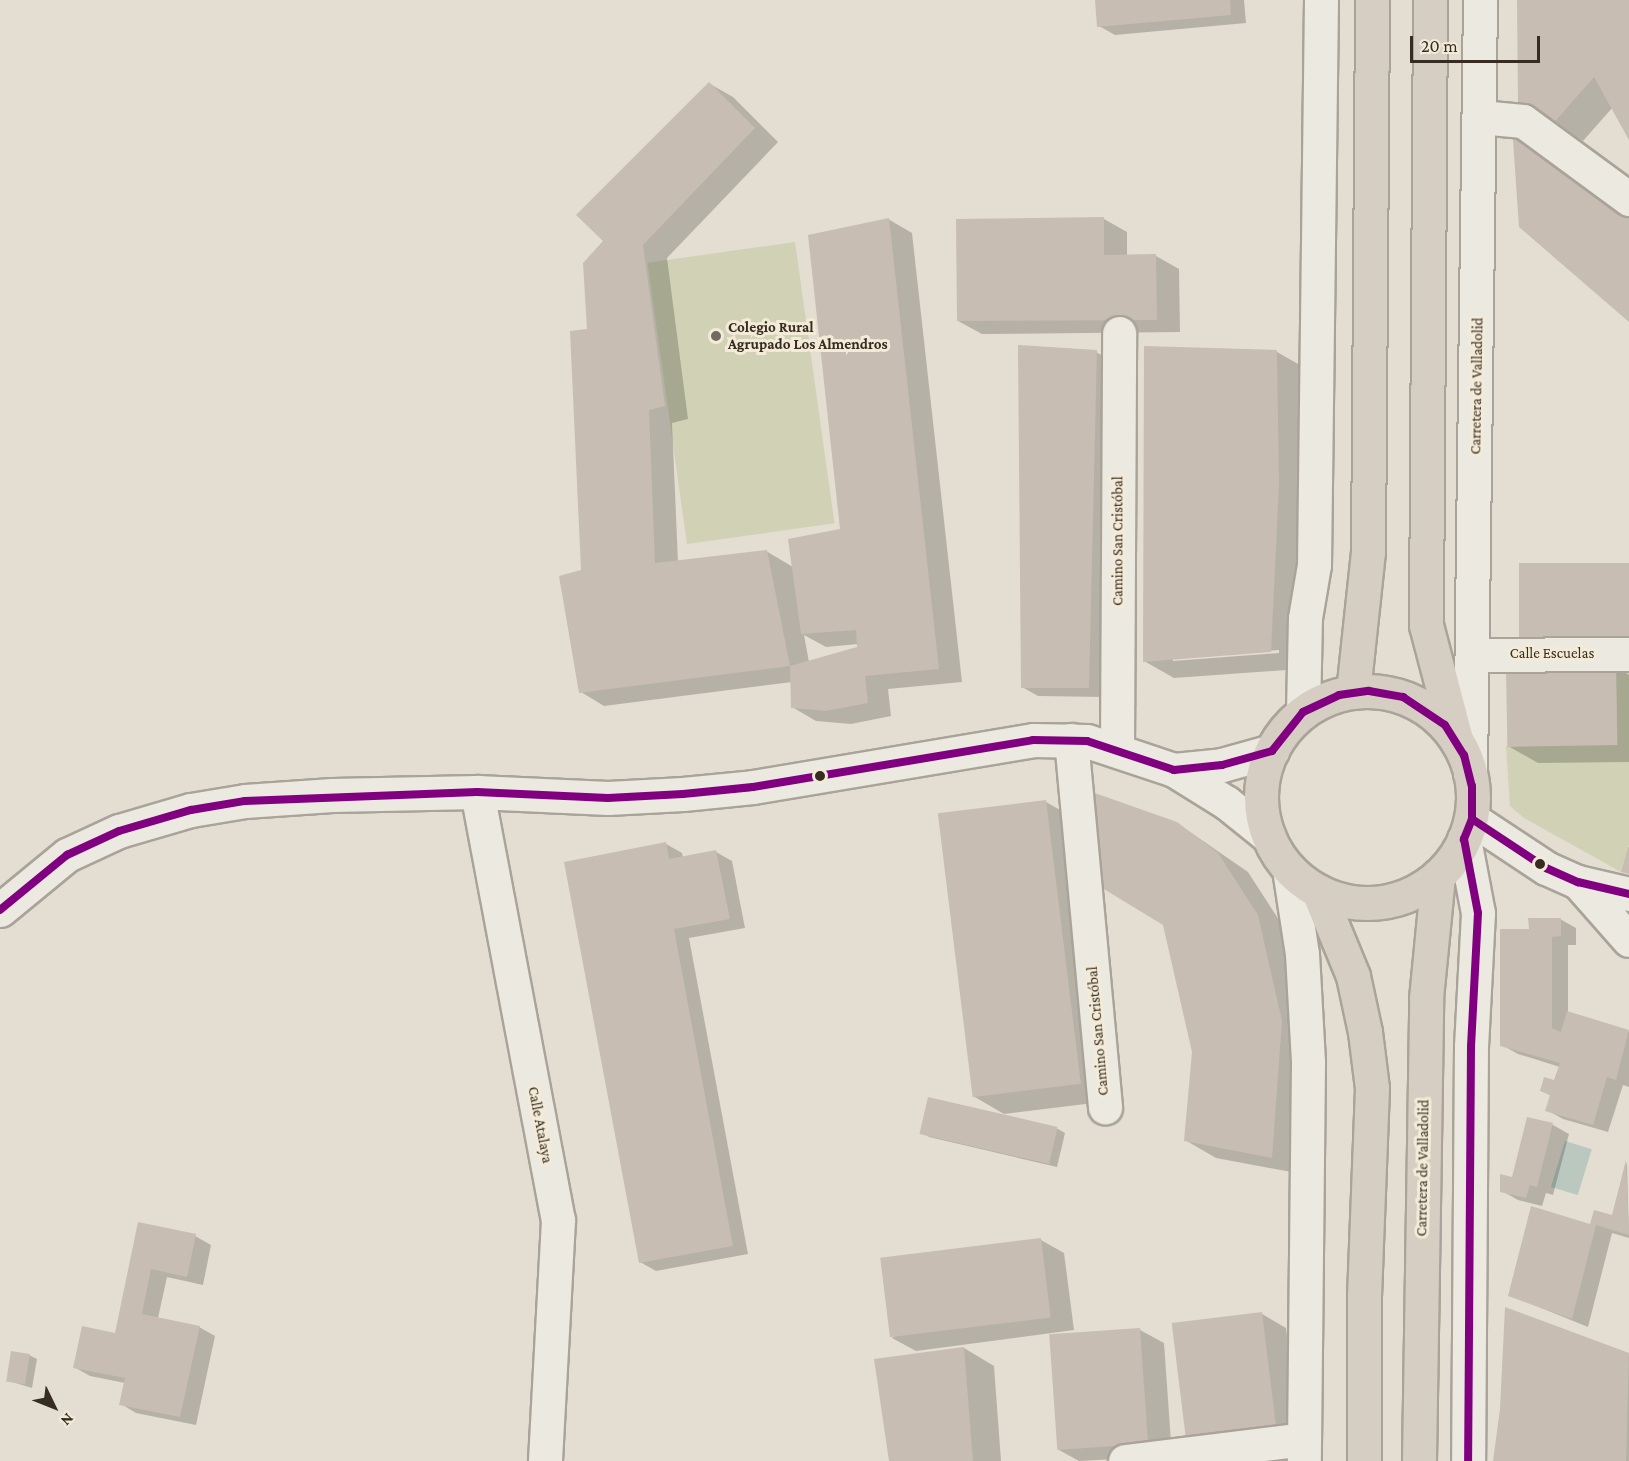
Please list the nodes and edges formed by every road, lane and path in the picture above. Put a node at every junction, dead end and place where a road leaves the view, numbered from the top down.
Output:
1 (1321, 0) edge
2 (1372, 0) edge
3 (1430, 0) edge
4 (1480, 0) edge
5 (1480, 117) junction
6 (1629, 199) edge
7 (1119, 333) dead end
8 (1629, 654) edge
9 (1474, 655) junction
10 (1353, 692) junction
11 (1304, 712) junction
12 (1456, 739) junction
13 (1071, 740) junction
14 (1117, 749) junction
15 (1272, 750) junction
16 (1174, 770) junction
17 (1470, 772) junction
18 (477, 792) junction
19 (1468, 829) junction
20 (1268, 836) junction
21 (1289, 869) junction
22 (1438, 876) junction
23 (1318, 891) junction
24 (0, 910) edge
25 (1625, 921) edge
26 (1105, 1107) dead end
27 (1304, 1450) edge
28 (545, 1461) edge
29 (1125, 1461) edge
30 (1364, 1461) edge
31 (1419, 1461) edge
32 (1468, 1461) edge

1 - 11 street
2 - 10 highway
3 - 12 highway
4 - 5 street, Carretera de Valladolid
5 - 6 street
5 - 9 street, Carretera de Valladolid
7 - 14 street, Camino San Cristóbal
8 - 9 street, Calle Escuelas
9 - 17 street, Carretera de Valladolid
10 - 11 highway
10 - 12 highway
11 - 15 highway
12 - 17 highway
13 - 14 street
13 - 18 street
13 - 26 street, Camino San Cristóbal
14 - 16 street
15 - 16 street
15 - 20 highway
16 - 20 street
17 - 19 highway
18 - 24 street
18 - 28 street, Calle Atalaya
19 - 22 highway
19 - 25 street
19 - 32 street
20 - 21 highway
21 - 23 highway
21 - 27 street
22 - 23 highway
22 - 31 highway, Carretera de Valladolid
23 - 30 highway
27 - 29 street

